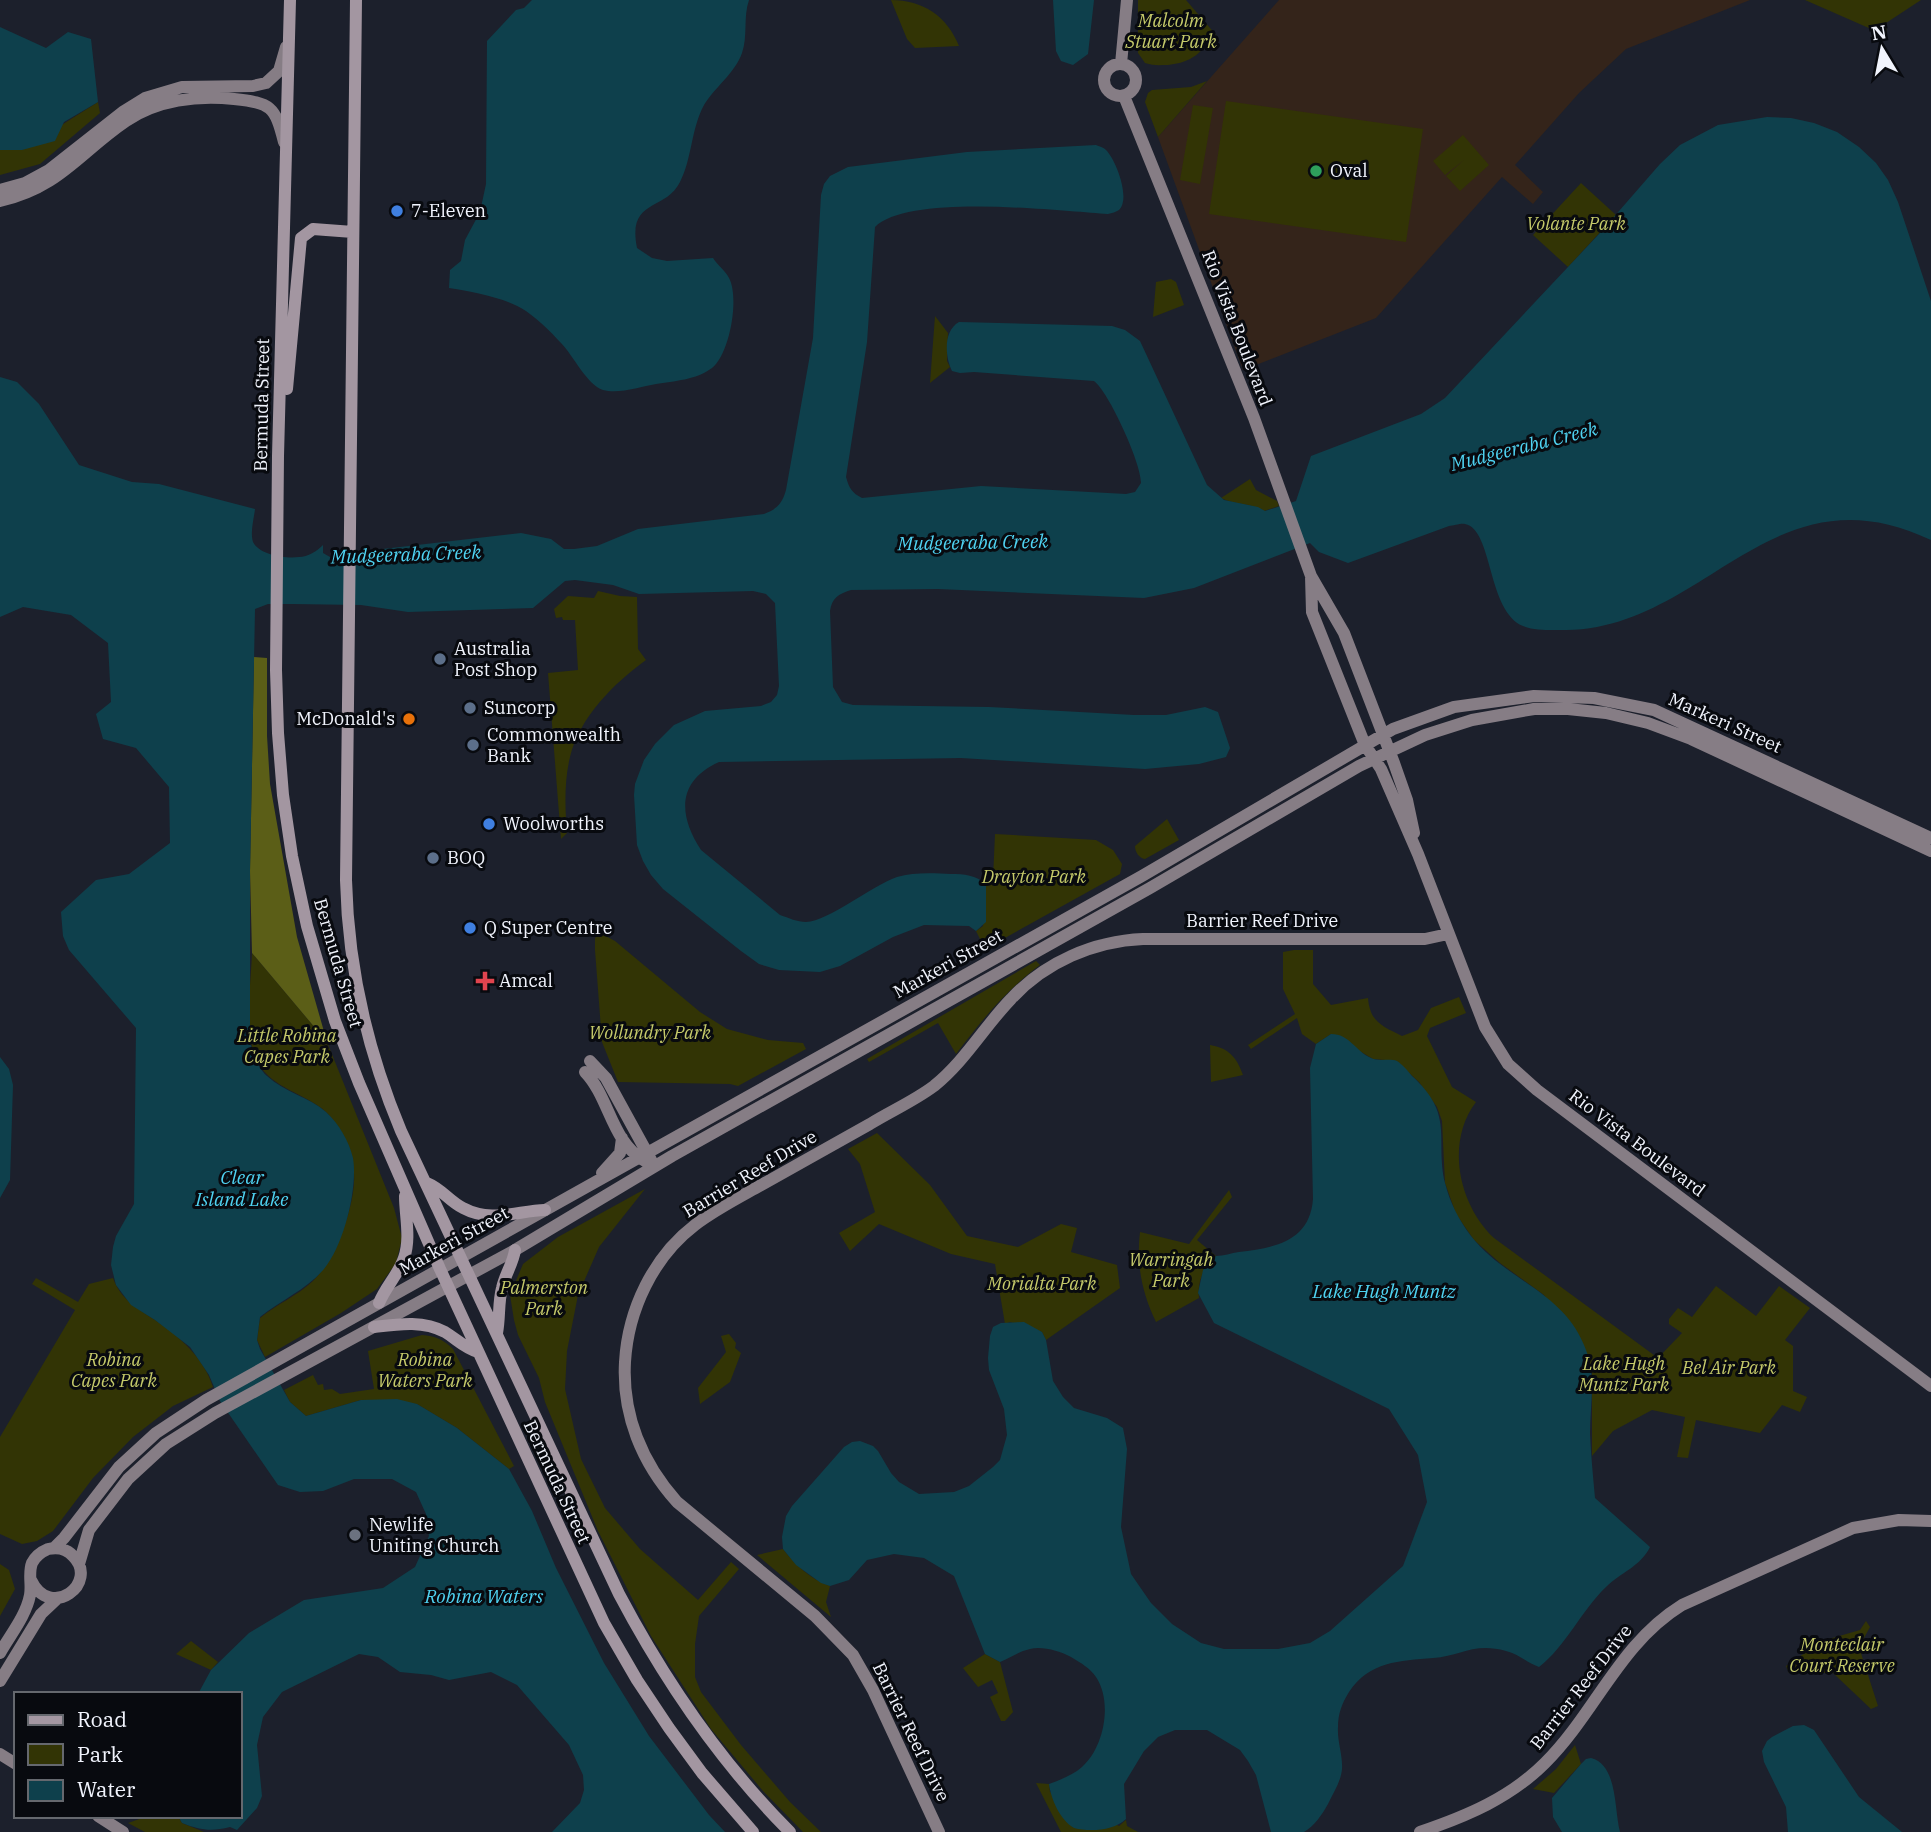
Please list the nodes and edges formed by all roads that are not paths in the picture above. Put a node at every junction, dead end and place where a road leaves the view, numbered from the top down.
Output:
1 (290, 0) edge
2 (356, 0) edge
3 (1127, 0) edge
4 (288, 37) junction
5 (1121, 64) junction
6 (212, 86) junction
7 (1124, 96) junction
8 (161, 98) junction
9 (252, 101) junction
10 (287, 153) junction
11 (0, 190) edge
12 (0, 201) edge
13 (353, 232) junction
14 (278, 456) junction
15 (1311, 576) junction
16 (1383, 734) junction
17 (1365, 745) junction
18 (1390, 751) junction
19 (1373, 758) junction
20 (1931, 838) edge
21 (1931, 852) edge
22 (1418, 854) junction
23 (1448, 934) junction
24 (624, 1110) junction
25 (620, 1133) junction
26 (643, 1155) junction
27 (655, 1166) junction
28 (426, 1183) junction
29 (589, 1186) junction
30 (405, 1189) junction
31 (545, 1210) junction
32 (515, 1250) junction
33 (461, 1257) junction
34 (440, 1269) junction
35 (469, 1275) junction
36 (448, 1286) junction
37 (379, 1303) junction
38 (374, 1327) junction
39 (496, 1333) junction
40 (478, 1352) junction
41 (1931, 1387) edge
42 (1931, 1521) edge
43 (54, 1548) junction
44 (79, 1564) junction
45 (31, 1580) junction
46 (58, 1598) junction
47 (0, 1653) edge
48 (0, 1681) edge
49 (101, 1818) edge
50 (123, 1832) edge
51 (753, 1832) edge
52 (790, 1832) edge
53 (939, 1832) edge
54 (1420, 1832) edge

1 - 4 main road, Bermuda Street
2 - 13 main road, Bermuda Street
3 - 5 street
4 - 6 street
4 - 10 main road, Bermuda Street
5 - 7 street
5 - 7 street
6 - 8 street
6 - 9 street
7 - 15 street, Rio Vista Boulevard
8 - 9 street
8 - 11 street
8 - 12 street
9 - 10 street
10 - 14 main road, Bermuda Street
13 - 14 main road
13 - 28 main road, Bermuda Street
14 - 30 main road, Bermuda Street
15 - 16 street, Rio Vista Boulevard
15 - 17 street, Rio Vista Boulevard
16 - 17 street, Markeri Street
16 - 18 street, Rio Vista Boulevard
16 - 20 street, Markeri Street
17 - 19 street, Rio Vista Boulevard
17 - 26 street, Markeri Street
18 - 19 street, Markeri Street
18 - 21 street, Markeri Street
18 - 22 street, Rio Vista Boulevard
19 - 22 street, Rio Vista Boulevard
19 - 27 street, Markeri Street
22 - 23 street, Rio Vista Boulevard
23 - 41 street, Rio Vista Boulevard
23 - 53 street, Barrier Reef Drive
24 - 25 street
24 - 25 street
24 - 26 street
25 - 26 street
25 - 29 street
26 - 27 street
26 - 29 street, Markeri Street
27 - 32 street, Markeri Street
28 - 31 main road
28 - 33 main road, Bermuda Street
29 - 31 street, Markeri Street
30 - 34 main road, Bermuda Street
30 - 37 main road
31 - 33 street, Markeri Street
32 - 35 street, Markeri Street
32 - 39 main road
33 - 34 street, Markeri Street
33 - 35 main road, Bermuda Street
34 - 36 main road, Bermuda Street
34 - 37 street, Markeri Street
35 - 36 street, Markeri Street
35 - 39 main road, Bermuda Street
36 - 38 street, Markeri Street
36 - 40 main road, Bermuda Street
37 - 43 street, Markeri Street
38 - 40 main road
38 - 44 street, Markeri Street
39 - 52 main road, Bermuda Street
40 - 51 main road, Bermuda Street
42 - 54 street, Barrier Reef Drive
43 - 44 street
43 - 45 street
44 - 46 street
45 - 46 street
45 - 47 street
46 - 48 street
49 - 50 street

